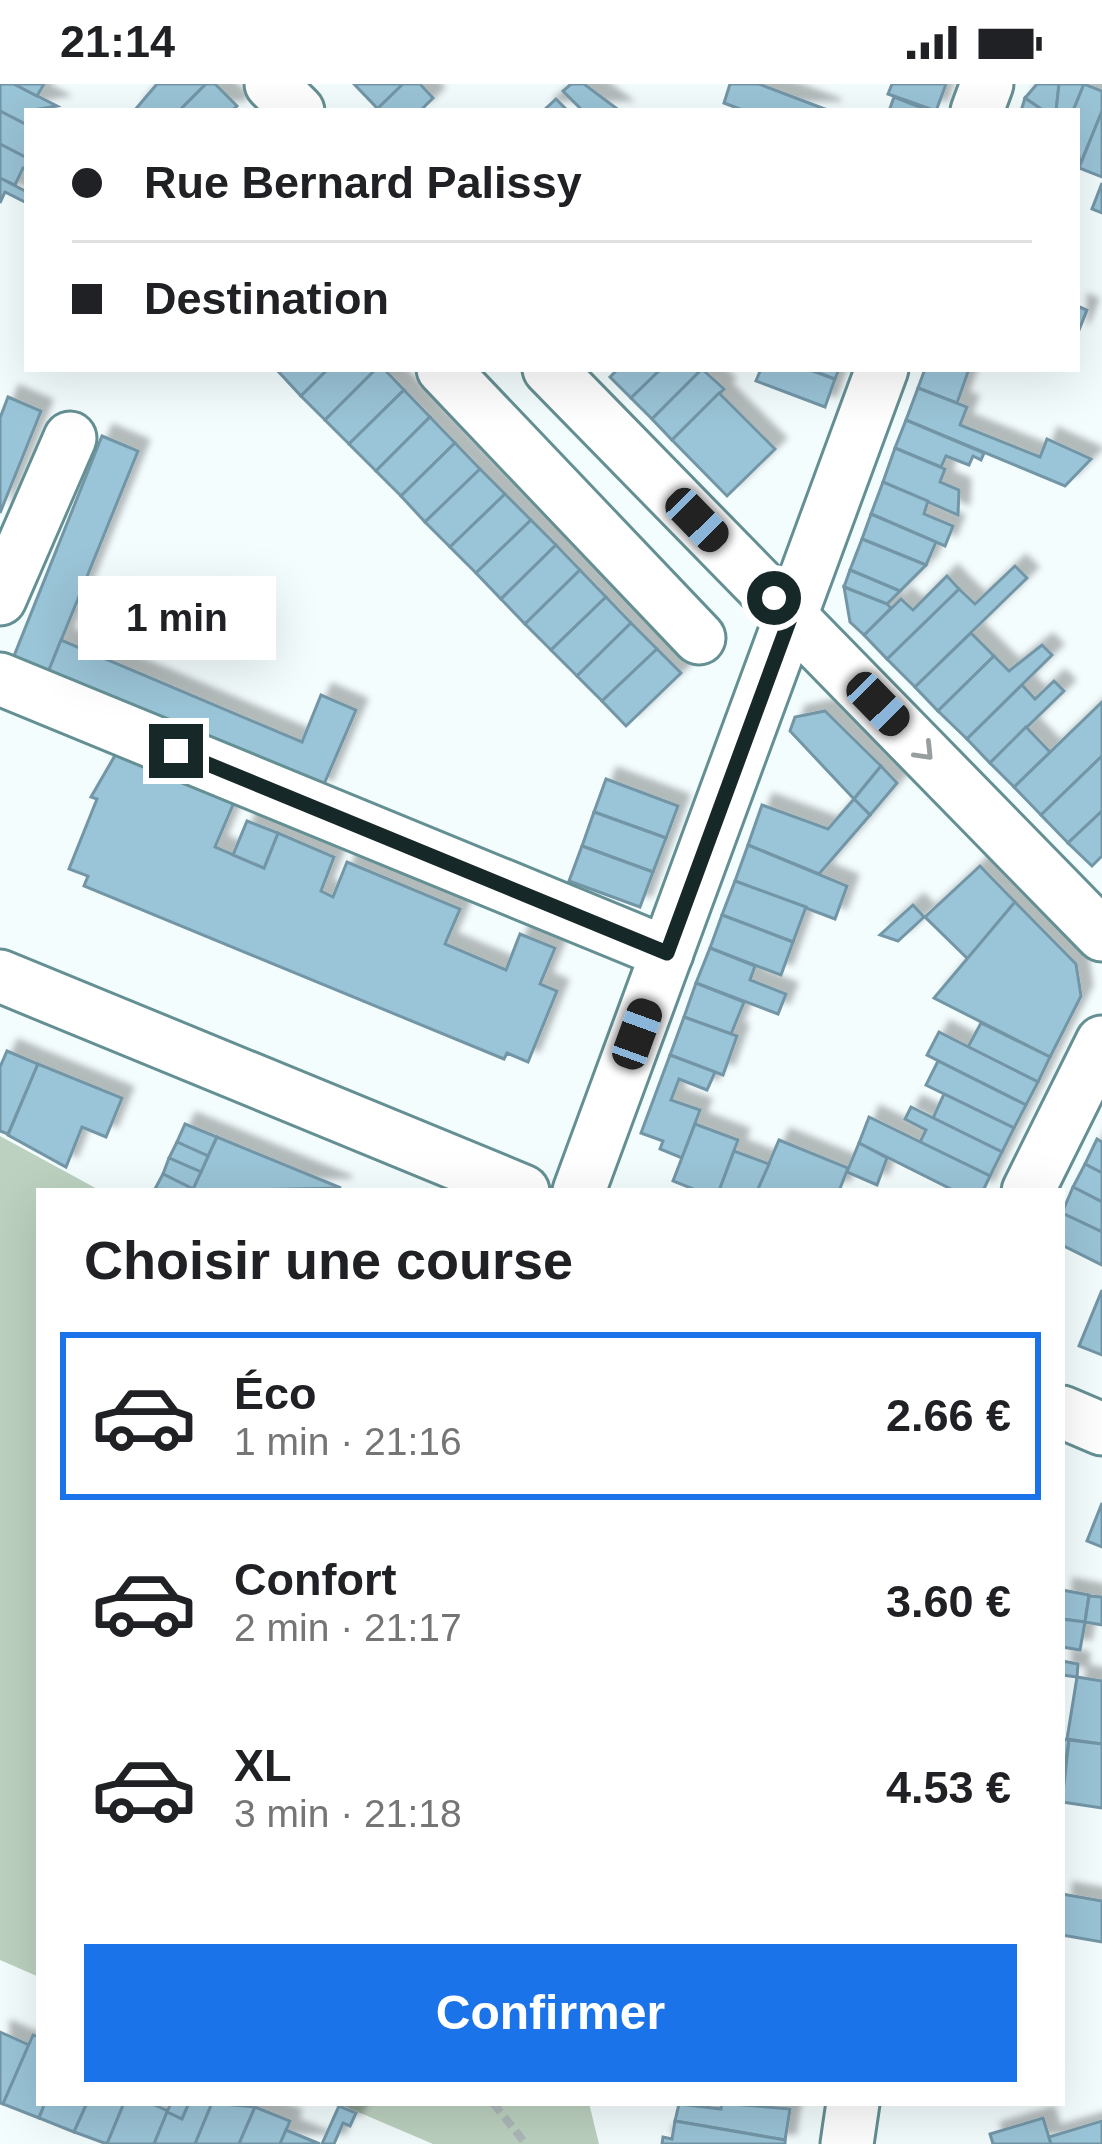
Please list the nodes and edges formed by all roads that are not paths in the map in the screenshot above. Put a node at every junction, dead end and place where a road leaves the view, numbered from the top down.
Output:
1 (271, 84) edge
2 (295, 108) edge
3 (446, 372) edge
4 (552, 372) edge
5 (881, 372) edge
6 (70, 438) dead end
7 (638, 460) junction
8 (582, 515) junction
9 (0, 599) edge
10 (791, 616) junction
11 (699, 638) dead end
12 (0, 679) edge
13 (1102, 935) edge
14 (667, 953) junction
15 (0, 976) edge
16 (1102, 1042) edge
17 (517, 1188) edge
18 (580, 1188) edge
19 (1029, 1188) edge
20 (1065, 1413) edge
21 (1102, 1429) edge
22 (853, 2106) edge
23 (847, 2144) edge

1 - 2 street
3 - 8 street
4 - 7 street
5 - 10 street
6 - 9 street
7 - 8 street
7 - 10 street
8 - 11 street
10 -> 13 street
10 - 14 street
12 - 14 street
14 - 18 street
15 - 17 street
16 - 19 street
20 - 21 street
22 - 23 street

